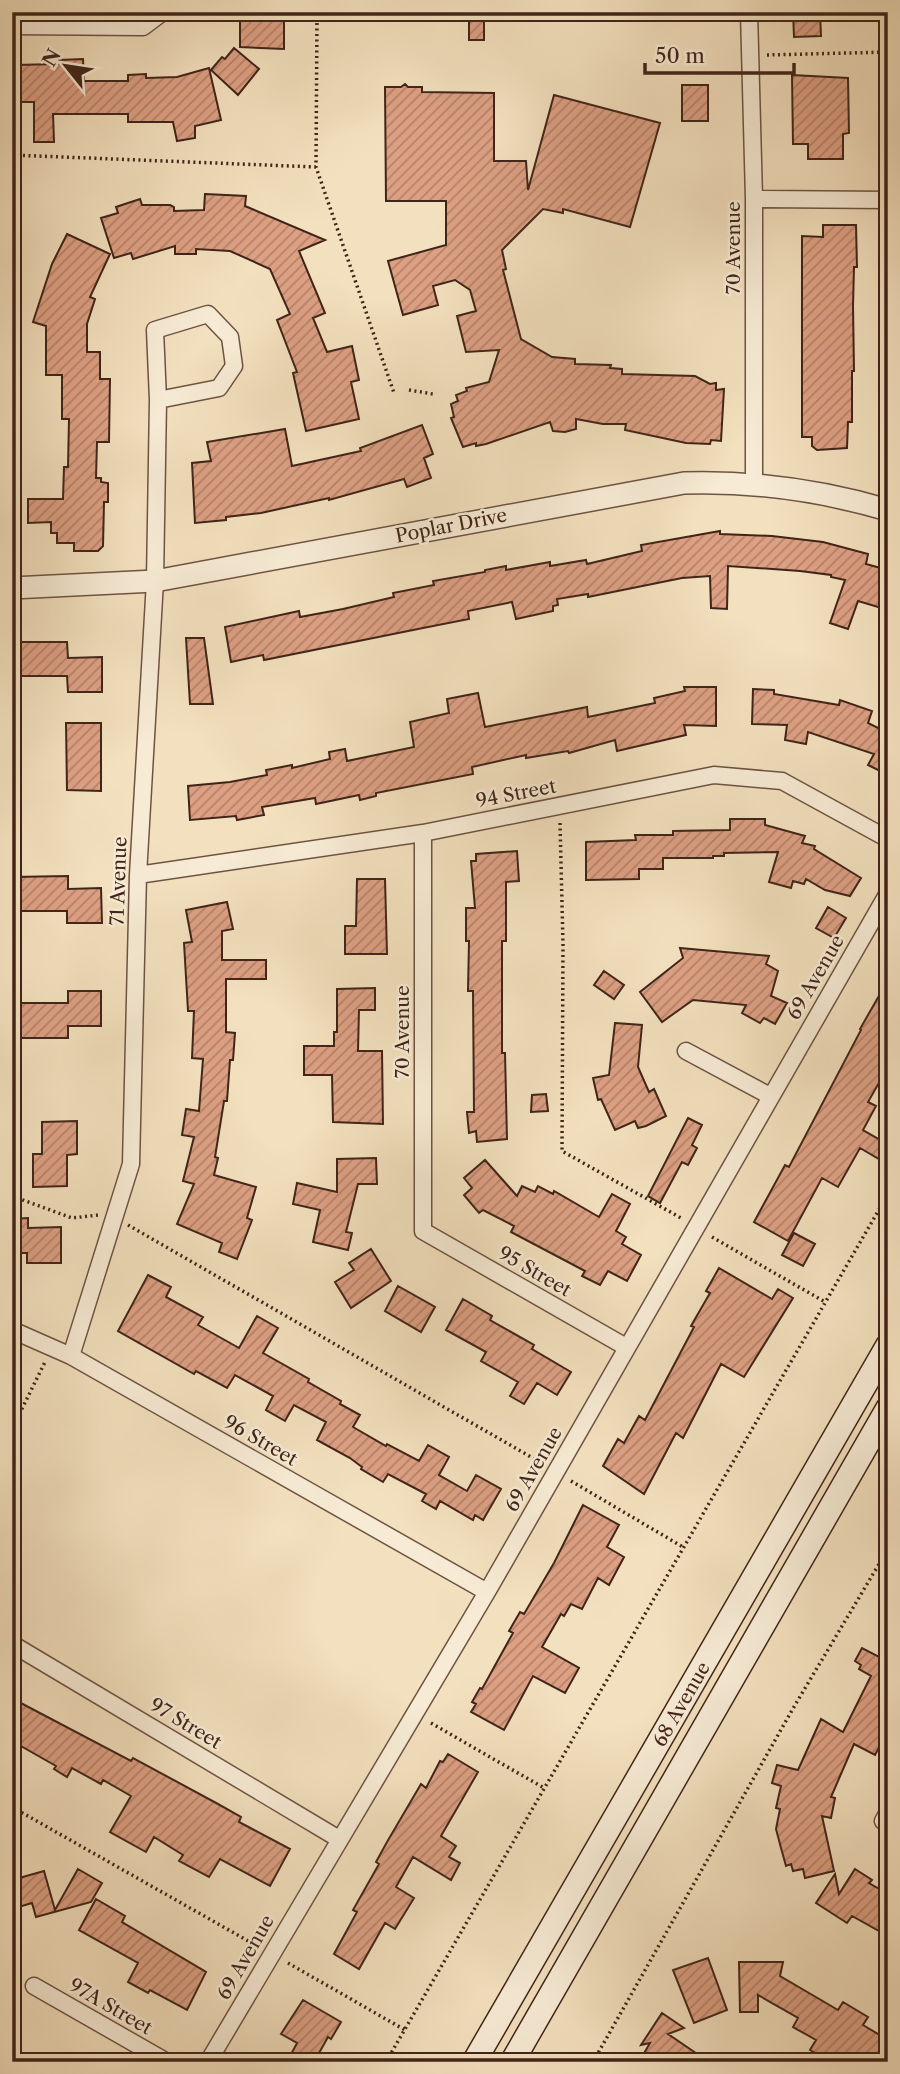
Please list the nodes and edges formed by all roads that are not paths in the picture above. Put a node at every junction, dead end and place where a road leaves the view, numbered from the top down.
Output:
1 (163, 12) edge
2 (749, 12) edge
3 (12, 26) edge
4 (754, 199) junction
5 (888, 200) edge
6 (159, 400) junction
7 (754, 484) junction
8 (888, 510) edge
9 (155, 581) junction
10 (12, 588) edge
11 (423, 833) junction
12 (888, 839) edge
13 (138, 875) junction
14 (888, 893) edge
15 (686, 1051) dead end
16 (770, 1096) junction
17 (423, 1231) joint
18 (12, 1330) edge
19 (888, 1345) edge
20 (626, 1348) junction
21 (71, 1356) junction
22 (888, 1408) edge
23 (487, 1592) junction
24 (12, 1644) edge
25 (888, 1812) edge
26 (888, 1824) edge
27 (339, 1839) junction
28 (34, 1986) dead end
29 (167, 2062) edge
30 (208, 2062) edge
31 (474, 2062) edge
32 (512, 2062) edge

1 - 3 street
2 - 4 street, 70 Avenue
4 - 5 street
4 - 7 street, 70 Avenue
6 - 6 street, 71 Avenue
6 - 9 street, 71 Avenue
7 - 8 street, Poplar Drive
7 - 9 street, Poplar Drive
9 - 10 street, Poplar Drive
9 - 13 street, 71 Avenue
11 - 12 street, 94 Street
11 - 13 street, 94 Street
11 - 17 street, 70 Avenue
13 - 21 street, 71 Avenue
14 - 16 street, 69 Avenue
15 - 16 street
16 - 20 street, 69 Avenue
17 - 20 street, 95 Street
18 - 21 street, 96 Street
19 - 31 main road, 68 Avenue
20 - 23 street, 69 Avenue
21 - 23 street, 96 Street
22 - 32 main road, 68 Avenue
23 - 27 street, 69 Avenue
24 - 27 street, 97 Street
25 - 26 street
27 - 30 street, 69 Avenue
28 - 29 street, 97A Street

